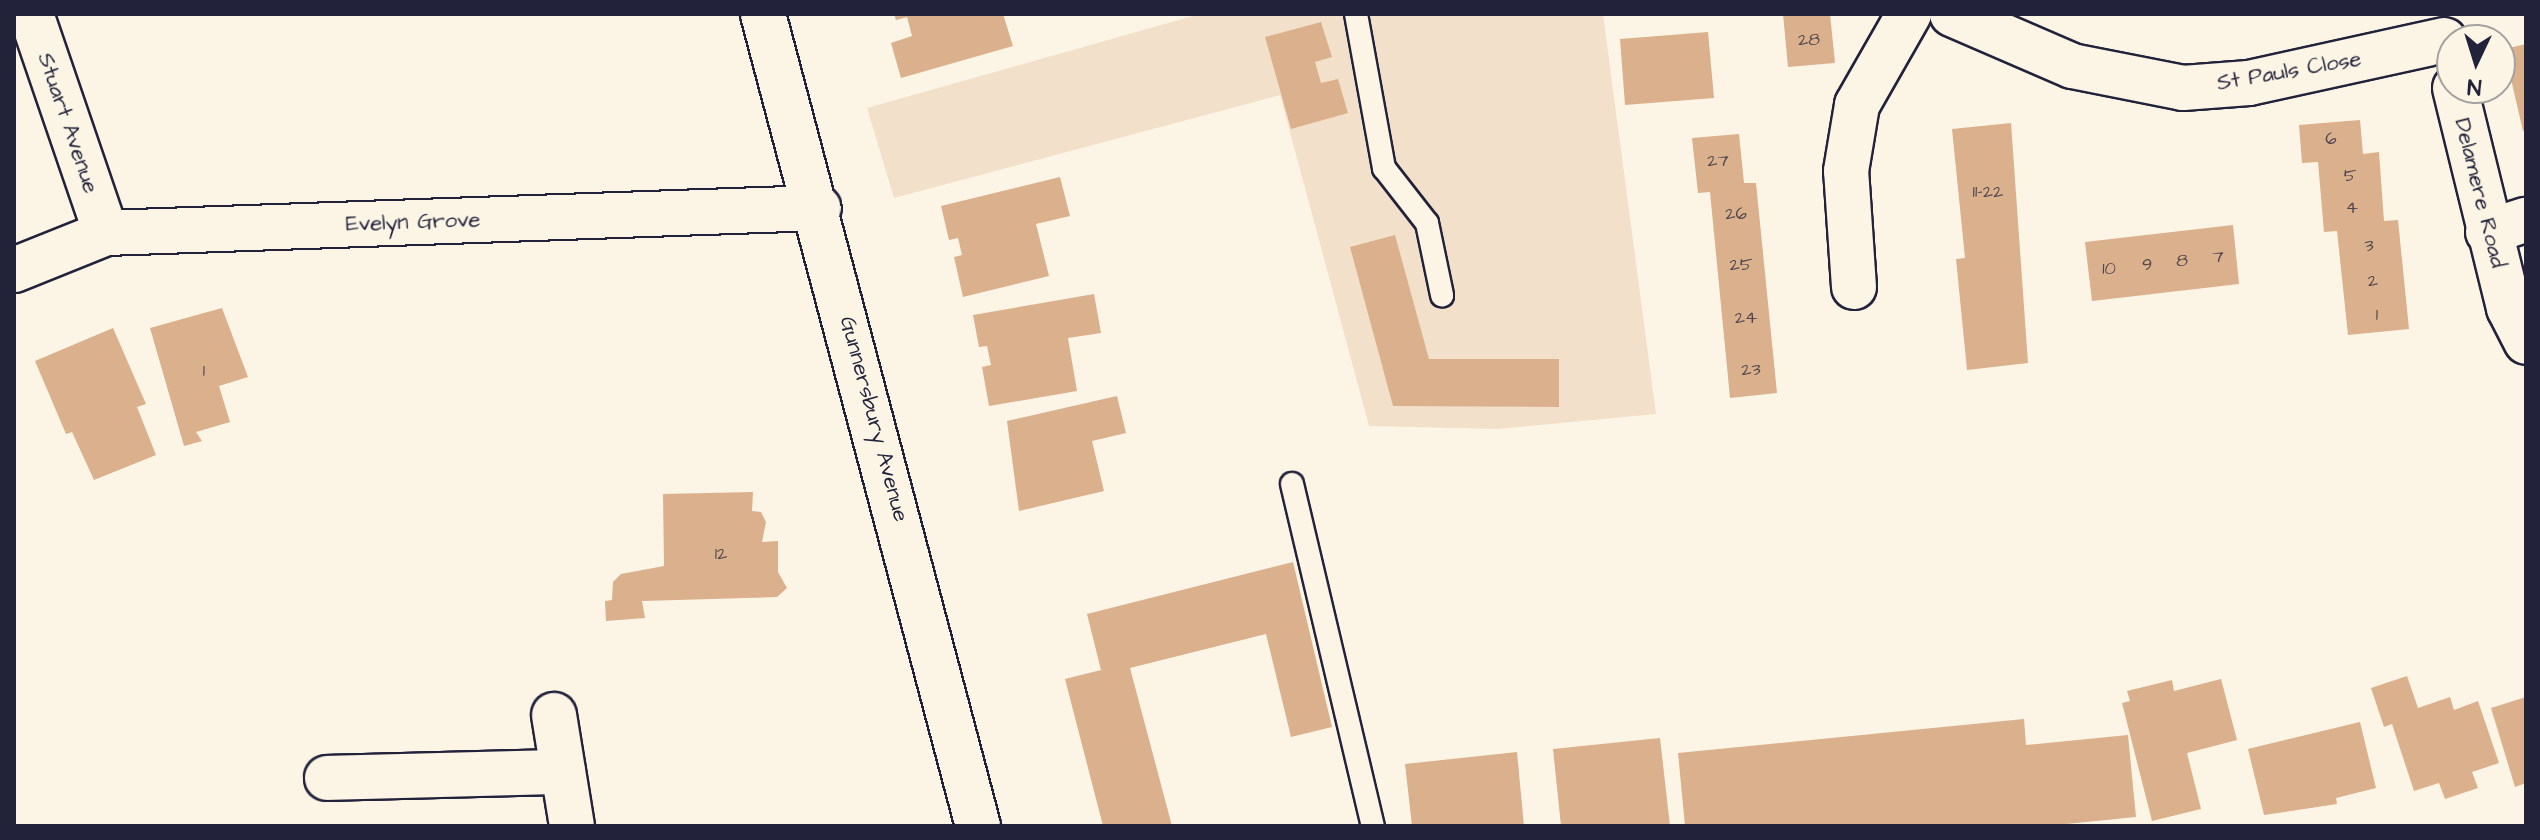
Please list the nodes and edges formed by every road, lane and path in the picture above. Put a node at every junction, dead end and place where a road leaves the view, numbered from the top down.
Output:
1 (31, 14) edge
2 (763, 14) edge
3 (1356, 14) edge
4 (1909, 14) edge
5 (1952, 14) edge
6 (2436, 45) edge
7 (2461, 104) edge
8 (819, 208) junction
9 (2507, 226) edge
10 (106, 233) junction
11 (14, 270) edge
12 (1854, 287) dead end
13 (1442, 295) dead end
14 (2526, 342) edge
15 (1292, 484) dead end
16 (554, 715) dead end
17 (563, 772) junction
18 (327, 778) dead end
19 (572, 826) edge
20 (978, 826) edge
21 (1373, 826) edge

1 - 10 main road, Stuart Avenue
2 - 8 main road, Gunnersbury Avenue
3 - 13 lane
4 - 12 main road
5 - 6 main road, St Pauls Close
7 - 9 main road, Delamere Road
8 - 10 main road, Evelyn Grove
8 - 20 main road, Gunnersbury Avenue
9 - 14 main road, Delamere Road
10 - 11 main road, Evelyn Grove
15 - 21 lane
16 - 17 main road
17 - 18 main road
17 - 19 main road

